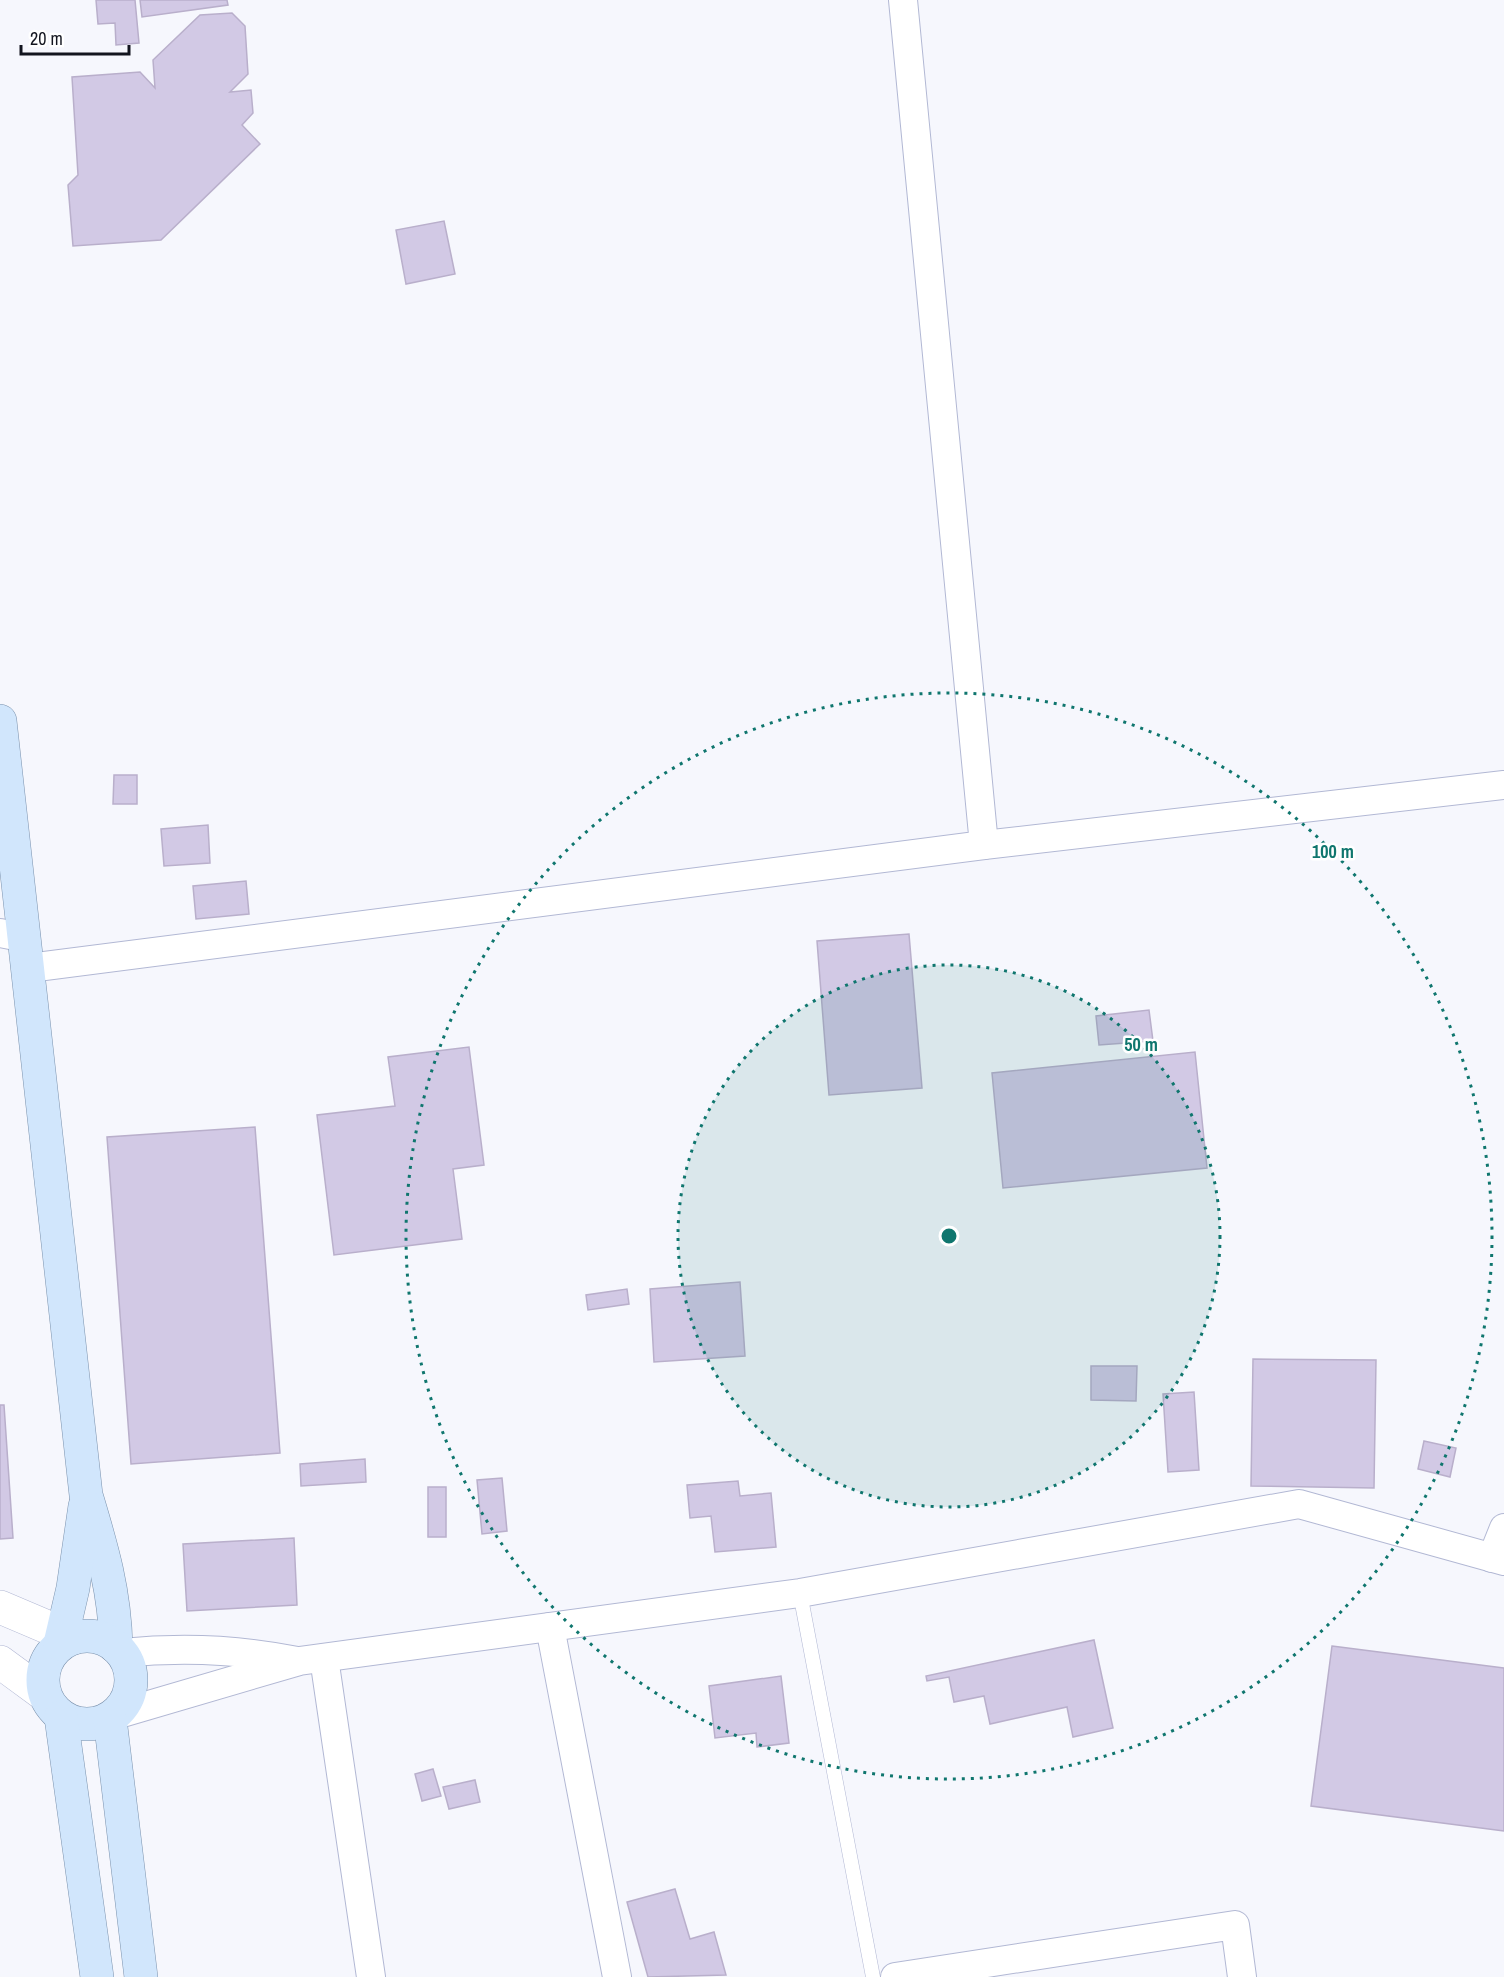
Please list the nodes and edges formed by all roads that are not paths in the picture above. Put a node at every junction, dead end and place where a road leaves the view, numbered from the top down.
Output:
1 (903, 0) edge
2 (0, 721) edge
3 (1504, 785) edge
4 (984, 845) junction
5 (18, 946) edge
6 (86, 1496) junction
7 (1504, 1528) edge
8 (1498, 1559) edge
9 (800, 1593) junction
10 (0, 1607) edge
11 (550, 1627) junction
12 (65, 1639) junction
13 (119, 1650) junction
14 (312, 1659) junction
15 (0, 1662) edge
16 (53, 1706) junction
17 (113, 1717) junction
18 (97, 1977) edge
19 (141, 1977) edge
20 (371, 1977) edge
21 (617, 1977) edge
22 (873, 1977) edge
23 (895, 1977) edge
24 (1242, 1977) edge

1 - 4 street
2 - 5 main road
3 - 4 street
4 - 5 street
5 - 6 main road
6 - 12 main road
6 - 13 main road
7 - 8 street
8 - 9 street
9 - 11 street
9 - 22 lane
10 - 12 main road
11 - 14 street
11 - 21 street
12 - 13 main road
12 - 16 main road
13 - 14 street
13 - 17 main road
14 - 17 street
14 - 20 street
15 - 16 main road
16 - 17 main road
16 - 18 main road
17 - 19 main road
23 - 24 street

